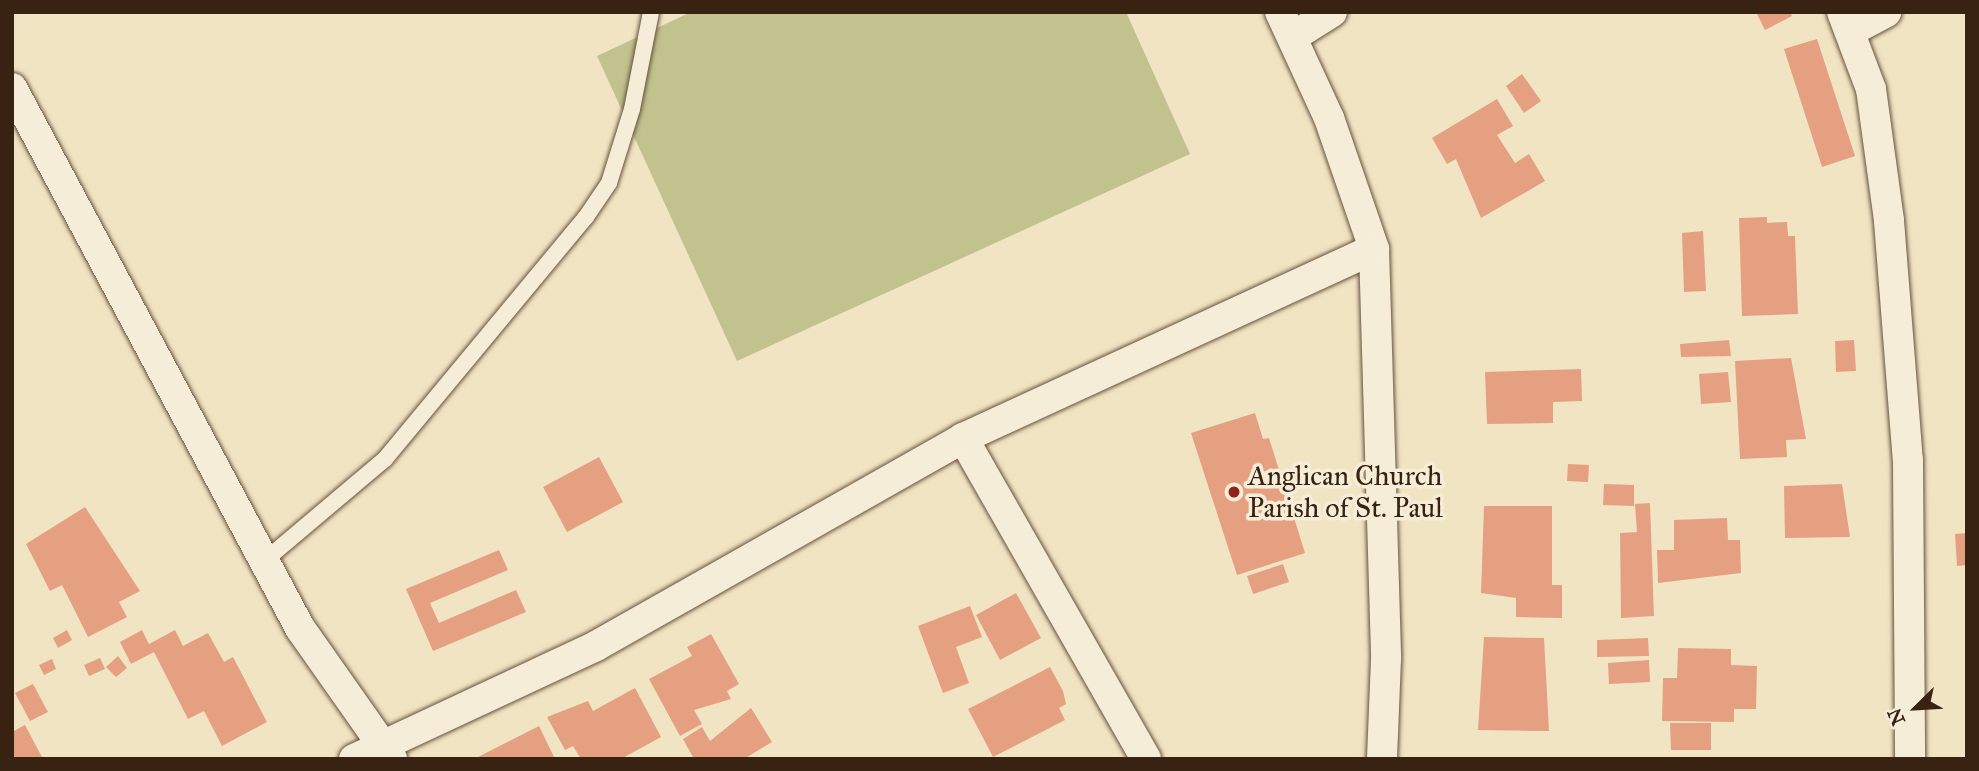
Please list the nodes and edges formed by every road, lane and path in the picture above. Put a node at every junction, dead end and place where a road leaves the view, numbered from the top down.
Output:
1 (651, 12) edge
2 (1332, 12) edge
3 (1886, 12) edge
4 (1847, 22) edge
5 (1287, 24) edge
6 (12, 88) edge
7 (1374, 249) junction
8 (963, 438) junction
9 (264, 562) junction
10 (387, 753) edge
11 (354, 759) edge
12 (1146, 759) edge
13 (1382, 759) edge
14 (1910, 759) edge

1 - 9 lane
2 - 5 street
3 - 4 street
4 - 14 street
5 - 7 street
6 - 9 street
7 - 8 street
7 - 13 street
8 - 10 street
8 - 12 street
9 - 10 street
10 - 11 street

